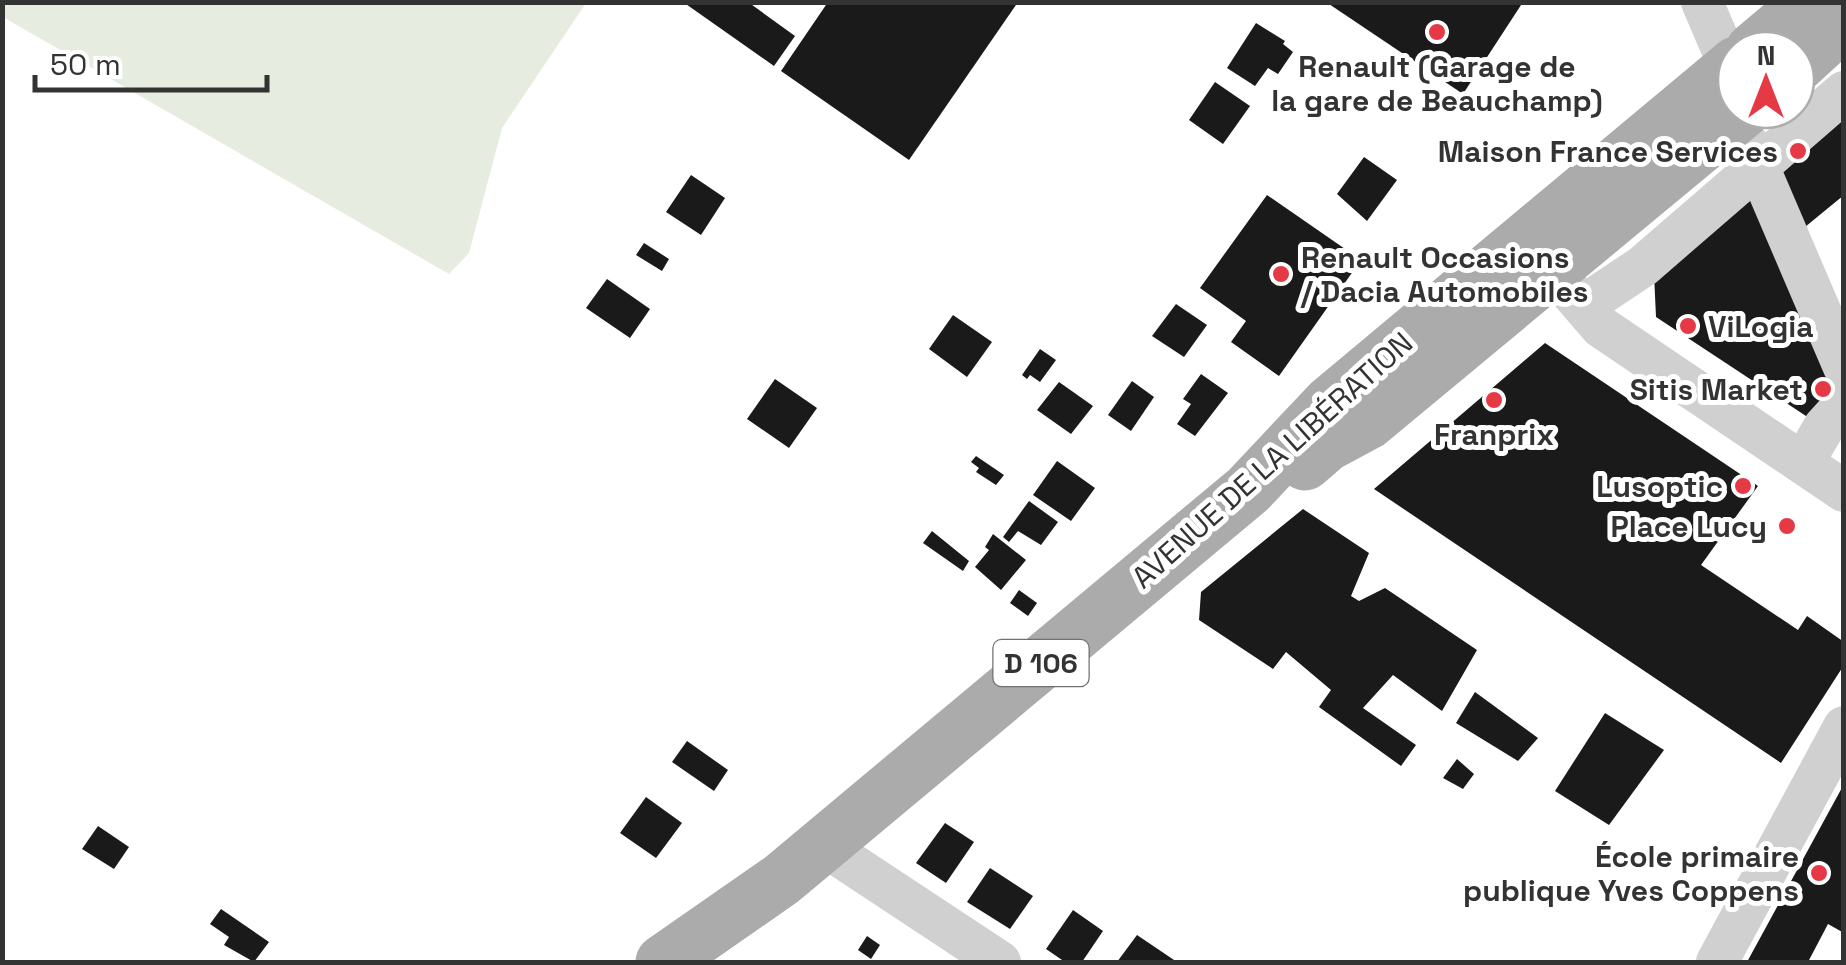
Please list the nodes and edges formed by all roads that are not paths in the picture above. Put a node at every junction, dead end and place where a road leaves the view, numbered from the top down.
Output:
1 (1702, 2) edge
2 (1810, 2) edge
3 (1844, 22) edge
4 (1785, 30) edge
5 (1716, 32) edge
6 (1816, 48) edge
7 (1844, 92) edge
8 (1716, 104) edge
9 (1751, 130) edge
10 (1760, 165) junction
11 (1558, 268) junction
12 (1844, 367) edge
13 (1844, 405) edge
14 (1802, 463) junction
15 (1844, 491) edge
16 (1844, 727) edge
17 (838, 856) junction
18 (663, 962) edge
19 (696, 962) edge
20 (1000, 962) edge
21 (1717, 962) edge

1 - 5 street
2 - 4 main road, AVENUE DE LA LIBÉRATION / D 106
3 - 6 main road
7 - 10 street
8 - 11 main road, AVENUE DE LA LIBÉRATION / D 106
9 - 10 street
10 - 11 street
10 - 12 street
11 - 14 street
11 - 17 main road, AVENUE DE LA LIBÉRATION / D 106
11 - 18 main road, AVENUE DE LA LIBÉRATION / D 106
13 - 14 street
14 - 15 street
16 - 21 street
17 - 19 main road, AVENUE DE LA LIBÉRATION / D 106
17 - 20 street

